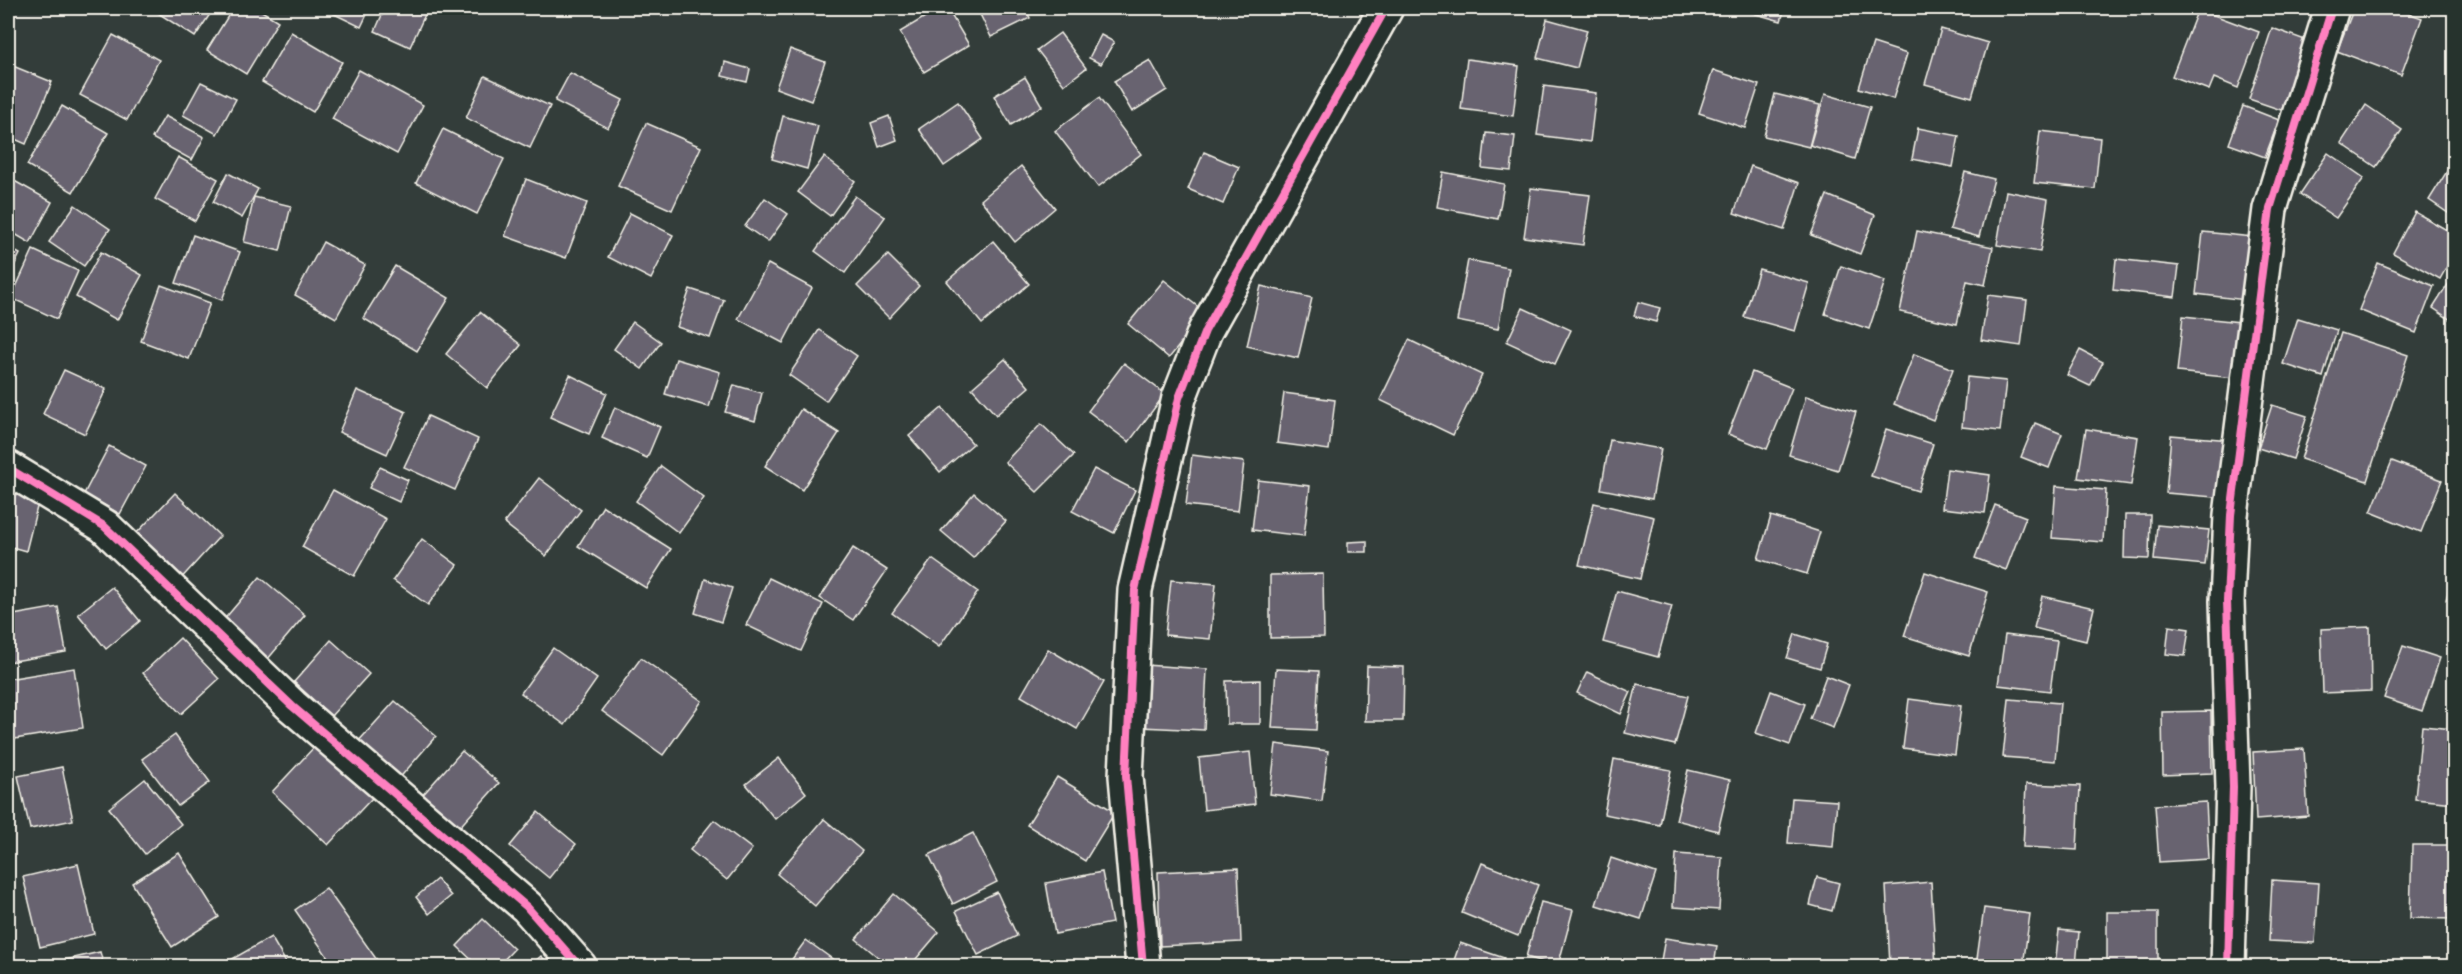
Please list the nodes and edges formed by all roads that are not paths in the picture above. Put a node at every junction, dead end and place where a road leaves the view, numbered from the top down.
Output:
1 (1386, 8) edge
2 (2332, 8) edge
3 (8, 468) edge
4 (579, 966) edge
5 (1143, 966) edge
6 (2228, 966) edge

1 - 5 street
2 - 6 street
3 - 4 street

